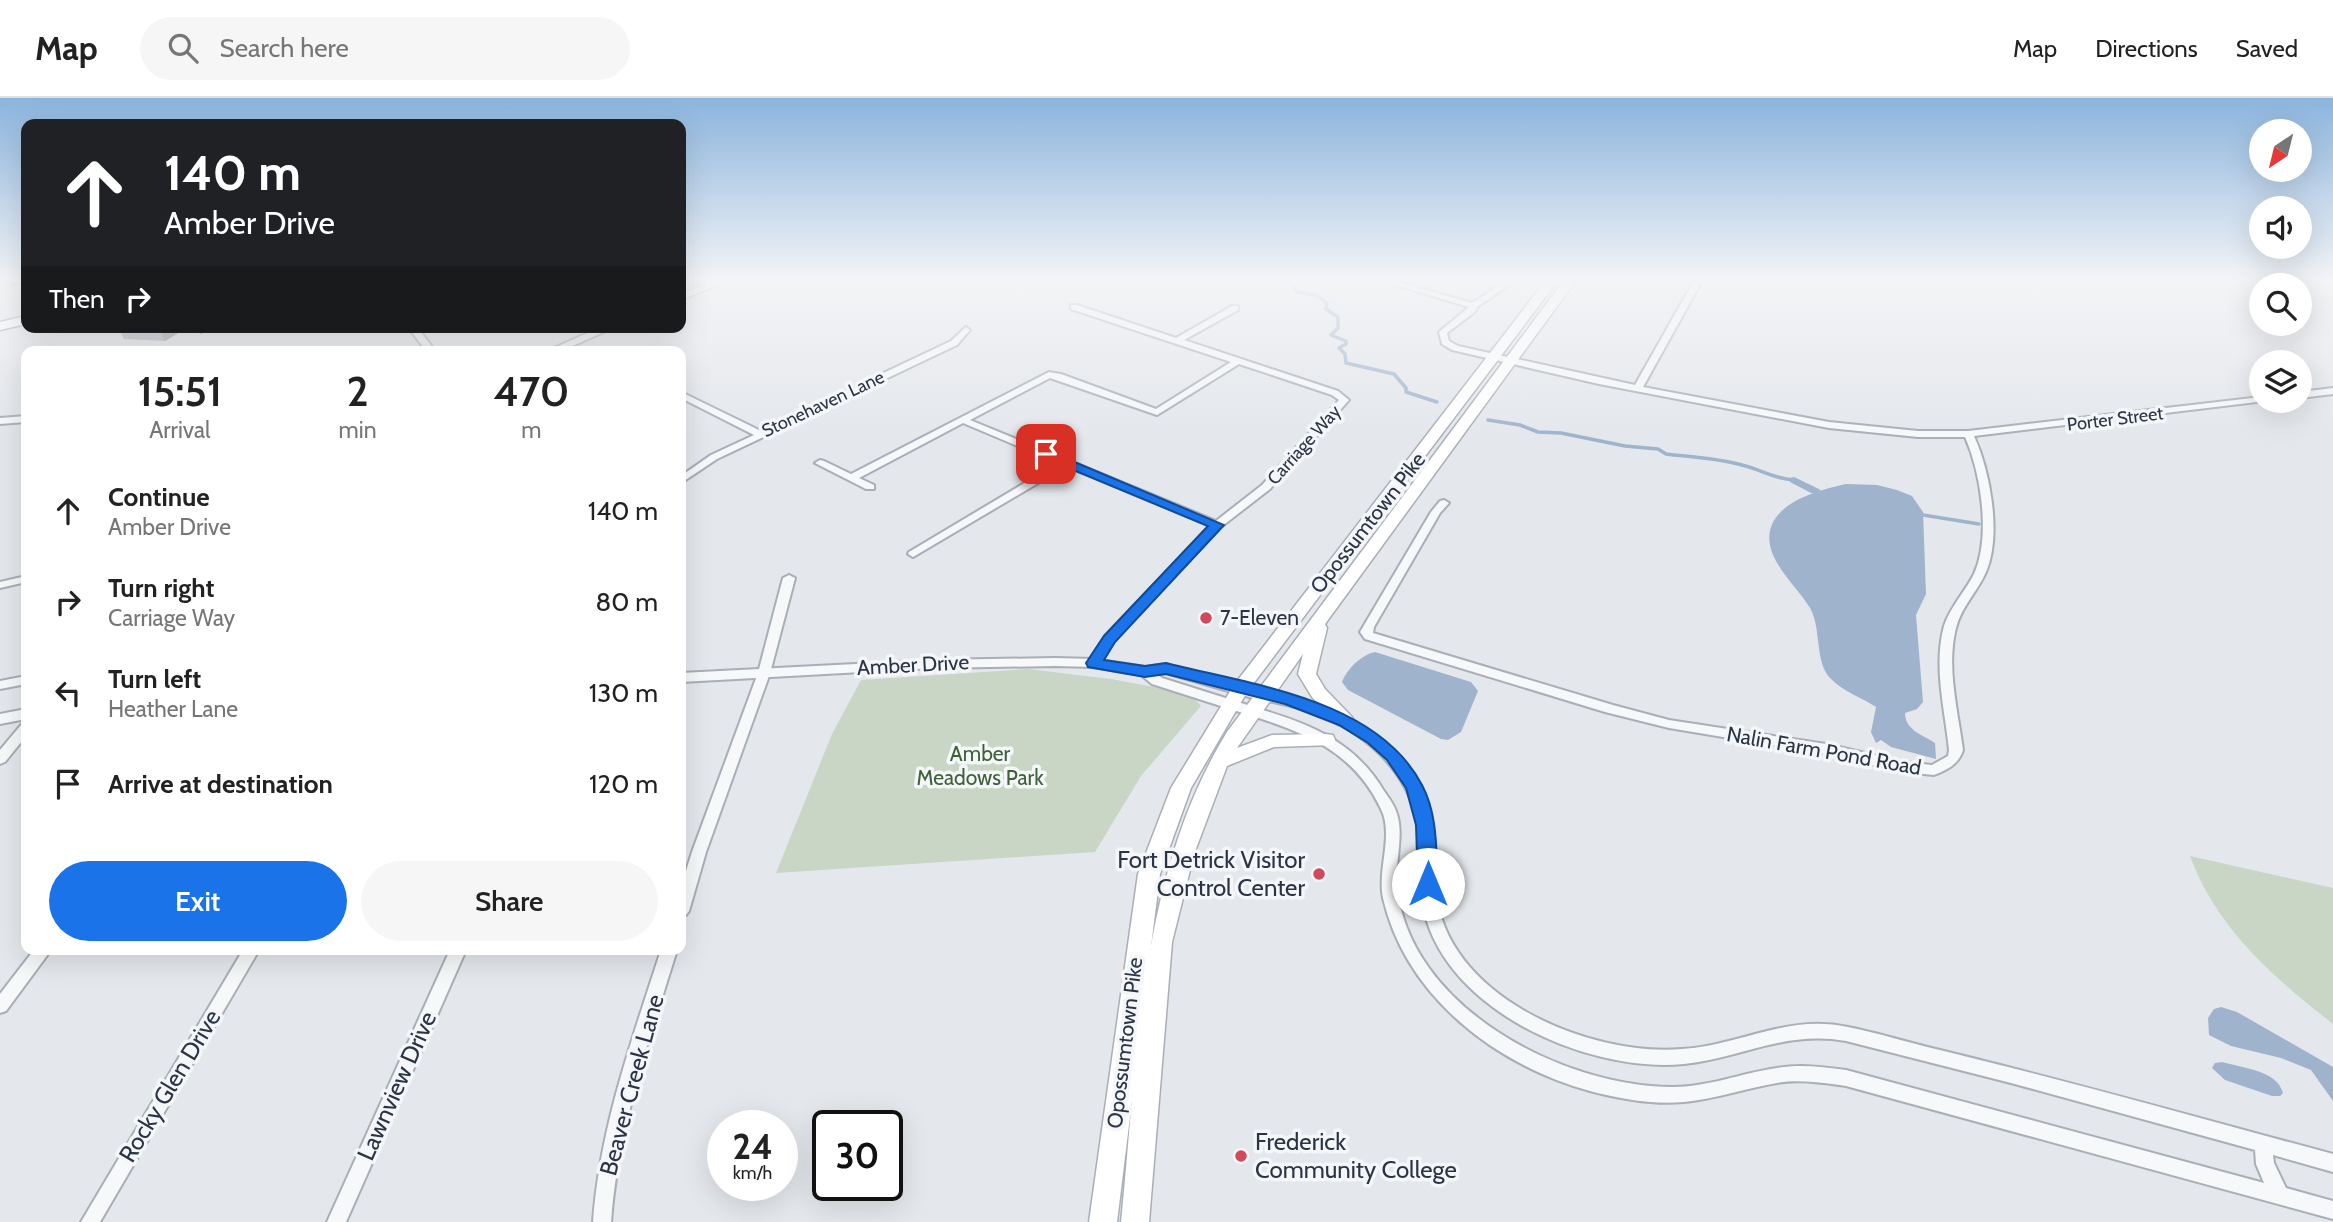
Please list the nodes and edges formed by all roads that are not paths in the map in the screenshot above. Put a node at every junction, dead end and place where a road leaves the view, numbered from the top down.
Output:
1 (965, 331) edge
2 (1148, 331) edge
3 (1194, 331) edge
4 (1445, 331) edge
5 (1521, 331) edge
6 (1527, 331) edge
7 (1670, 331) edge
8 (596, 333) edge
9 (1177, 341) junction
10 (564, 346) edge
11 (1504, 359) junction
12 (1238, 361) junction
13 (1560, 370) joint
14 (1639, 386) junction
15 (2333, 391) edge
16 (2312, 394) edge
17 (686, 398) edge
18 (2249, 401) edge
19 (21, 419) edge
20 (962, 420) junction
21 (0, 421) edge
22 (760, 434) junction
23 (1968, 434) junction
24 (1067, 462) junction
25 (820, 463) dead end
26 (686, 477) edge
27 (852, 478) junction
28 (870, 487) dead end
29 (1444, 503) dead end
30 (1217, 525) junction
31 (913, 554) dead end
32 (789, 579) dead end
33 (21, 580) edge
34 (0, 584) edge
35 (1322, 616) junction
36 (1094, 663) junction
37 (764, 673) junction
38 (686, 678) edge
39 (21, 681) edge
40 (0, 685) edge
41 (1235, 697) junction
42 (1258, 703) junction
43 (21, 715) edge
44 (0, 719) edge
45 (1345, 721) junction
46 (21, 734) edge
47 (1326, 740) junction
48 (0, 759) edge
49 (1219, 762) junction
50 (1390, 878) junction
51 (1435, 883) junction
52 (686, 895) edge
53 (39, 955) edge
54 (248, 955) edge
55 (456, 955) edge
56 (667, 955) edge
57 (0, 1006) edge
58 (2263, 1144) junction
59 (2333, 1163) edge
60 (2280, 1196) junction
61 (2333, 1210) edge
62 (90, 1222) edge
63 (336, 1222) edge
64 (602, 1222) edge
65 (1103, 1222) edge
66 (1135, 1222) edge

1 - 22 street, Stonehaven Lane
2 - 9 street, Carriage Way
3 - 9 street
4 - 11 street
5 - 11 main road, Opossumtown Pike
6 - 11 main road, Opossumtown Pike
7 - 14 street
8 - 10 street
9 - 12 street, Carriage Way
11 - 13 street
11 - 35 main road, Opossumtown Pike
11 - 41 main road, Opossumtown Pike
12 - 20 street
12 - 30 street, Carriage Way
13 - 14 street
14 - 23 street
15 - 16 street
17 - 22 street
18 - 23 street, Porter Street
19 - 21 street
20 - 24 street
20 - 27 street
22 - 26 street, Stonehaven Lane
23 - 29 street, Nalin Farm Pond Road
24 - 30 street
24 - 31 street
25 - 27 street
27 - 28 street
30 - 36 street, Carriage Way
32 - 37 street
33 - 34 street
35 - 42 main road, Opossumtown Pike
35 - 45 main road
36 - 37 street, Amber Drive
36 - 41 street, Amber Drive
37 - 38 street, Amber Drive
37 - 52 street
39 - 40 street
41 - 42 street, Amber Drive
41 - 65 main road, Opossumtown Pike
42 - 45 street
42 - 47 street
42 - 49 main road, Opossumtown Pike
43 - 44 street
45 - 51 street
46 - 48 street
47 - 49 main road
47 - 50 street
49 - 66 main road, Opossumtown Pike
50 - 51 street
50 - 60 street
51 - 58 street
53 - 57 street
54 - 62 street, Rocky Glen Drive
55 - 63 street, Lawnview Drive
56 - 64 street, Beaver Creek Lane
58 - 59 street
58 - 60 street
60 - 61 street

